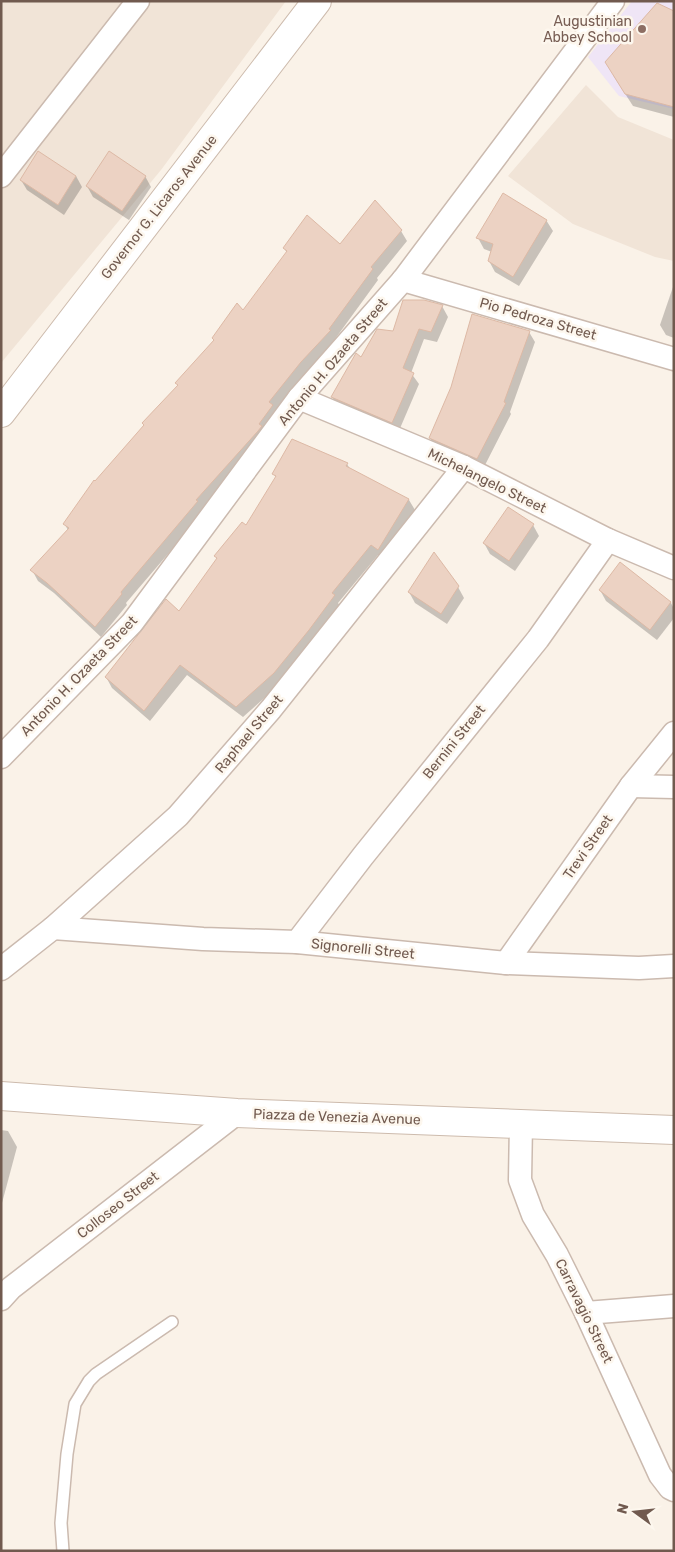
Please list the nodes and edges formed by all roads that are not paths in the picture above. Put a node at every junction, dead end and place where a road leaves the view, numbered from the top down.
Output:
1 (138, 1) edge
2 (317, 1) edge
3 (613, 1) edge
4 (1, 176) edge
5 (403, 280) junction
6 (674, 359) edge
7 (299, 398) junction
8 (1, 413) edge
9 (464, 467) junction
10 (608, 540) junction
11 (674, 568) edge
12 (674, 733) edge
13 (1, 757) edge
14 (631, 786) junction
15 (674, 787) edge
16 (53, 928) junction
17 (297, 942) junction
18 (506, 963) junction
19 (674, 966) edge
20 (1, 969) edge
21 (1, 1096) edge
22 (236, 1113) junction
23 (521, 1124) junction
24 (674, 1130) edge
25 (4, 1291) edge
26 (674, 1306) edge
27 (586, 1313) junction
28 (172, 1322) dead end
29 (674, 1490) edge
30 (63, 1551) edge

1 - 4 street
2 - 8 street, Governor G. Licaros Avenue
3 - 5 street, Antonio H. Ozaeta Street
5 - 6 street, Pio Pedroza Street
5 - 7 street, Antonio H. Ozaeta Street
7 - 9 street, Michelangelo Street
7 - 13 street, Antonio H. Ozaeta Street
9 - 10 street, Michelangelo Street
9 - 16 street, Raphael Street
10 - 11 street, Michelangelo Street
10 - 17 street, Bernini Street
12 - 14 street, Trevi Street
14 - 15 street
14 - 18 street, Trevi Street
16 - 17 street, Signorelli Street
16 - 20 street, Raphael Street
17 - 18 street, Signorelli Street
18 - 19 street, Signorelli Street
21 - 22 street, Piazza de Venezia Avenue
22 - 23 street, Piazza de Venezia Avenue
22 - 25 street, Colloseo Street
23 - 24 street, Piazza de Venezia Avenue
23 - 27 street, Carravagio Street
26 - 27 street
27 - 29 street, Carravagio Street
28 - 30 lane

